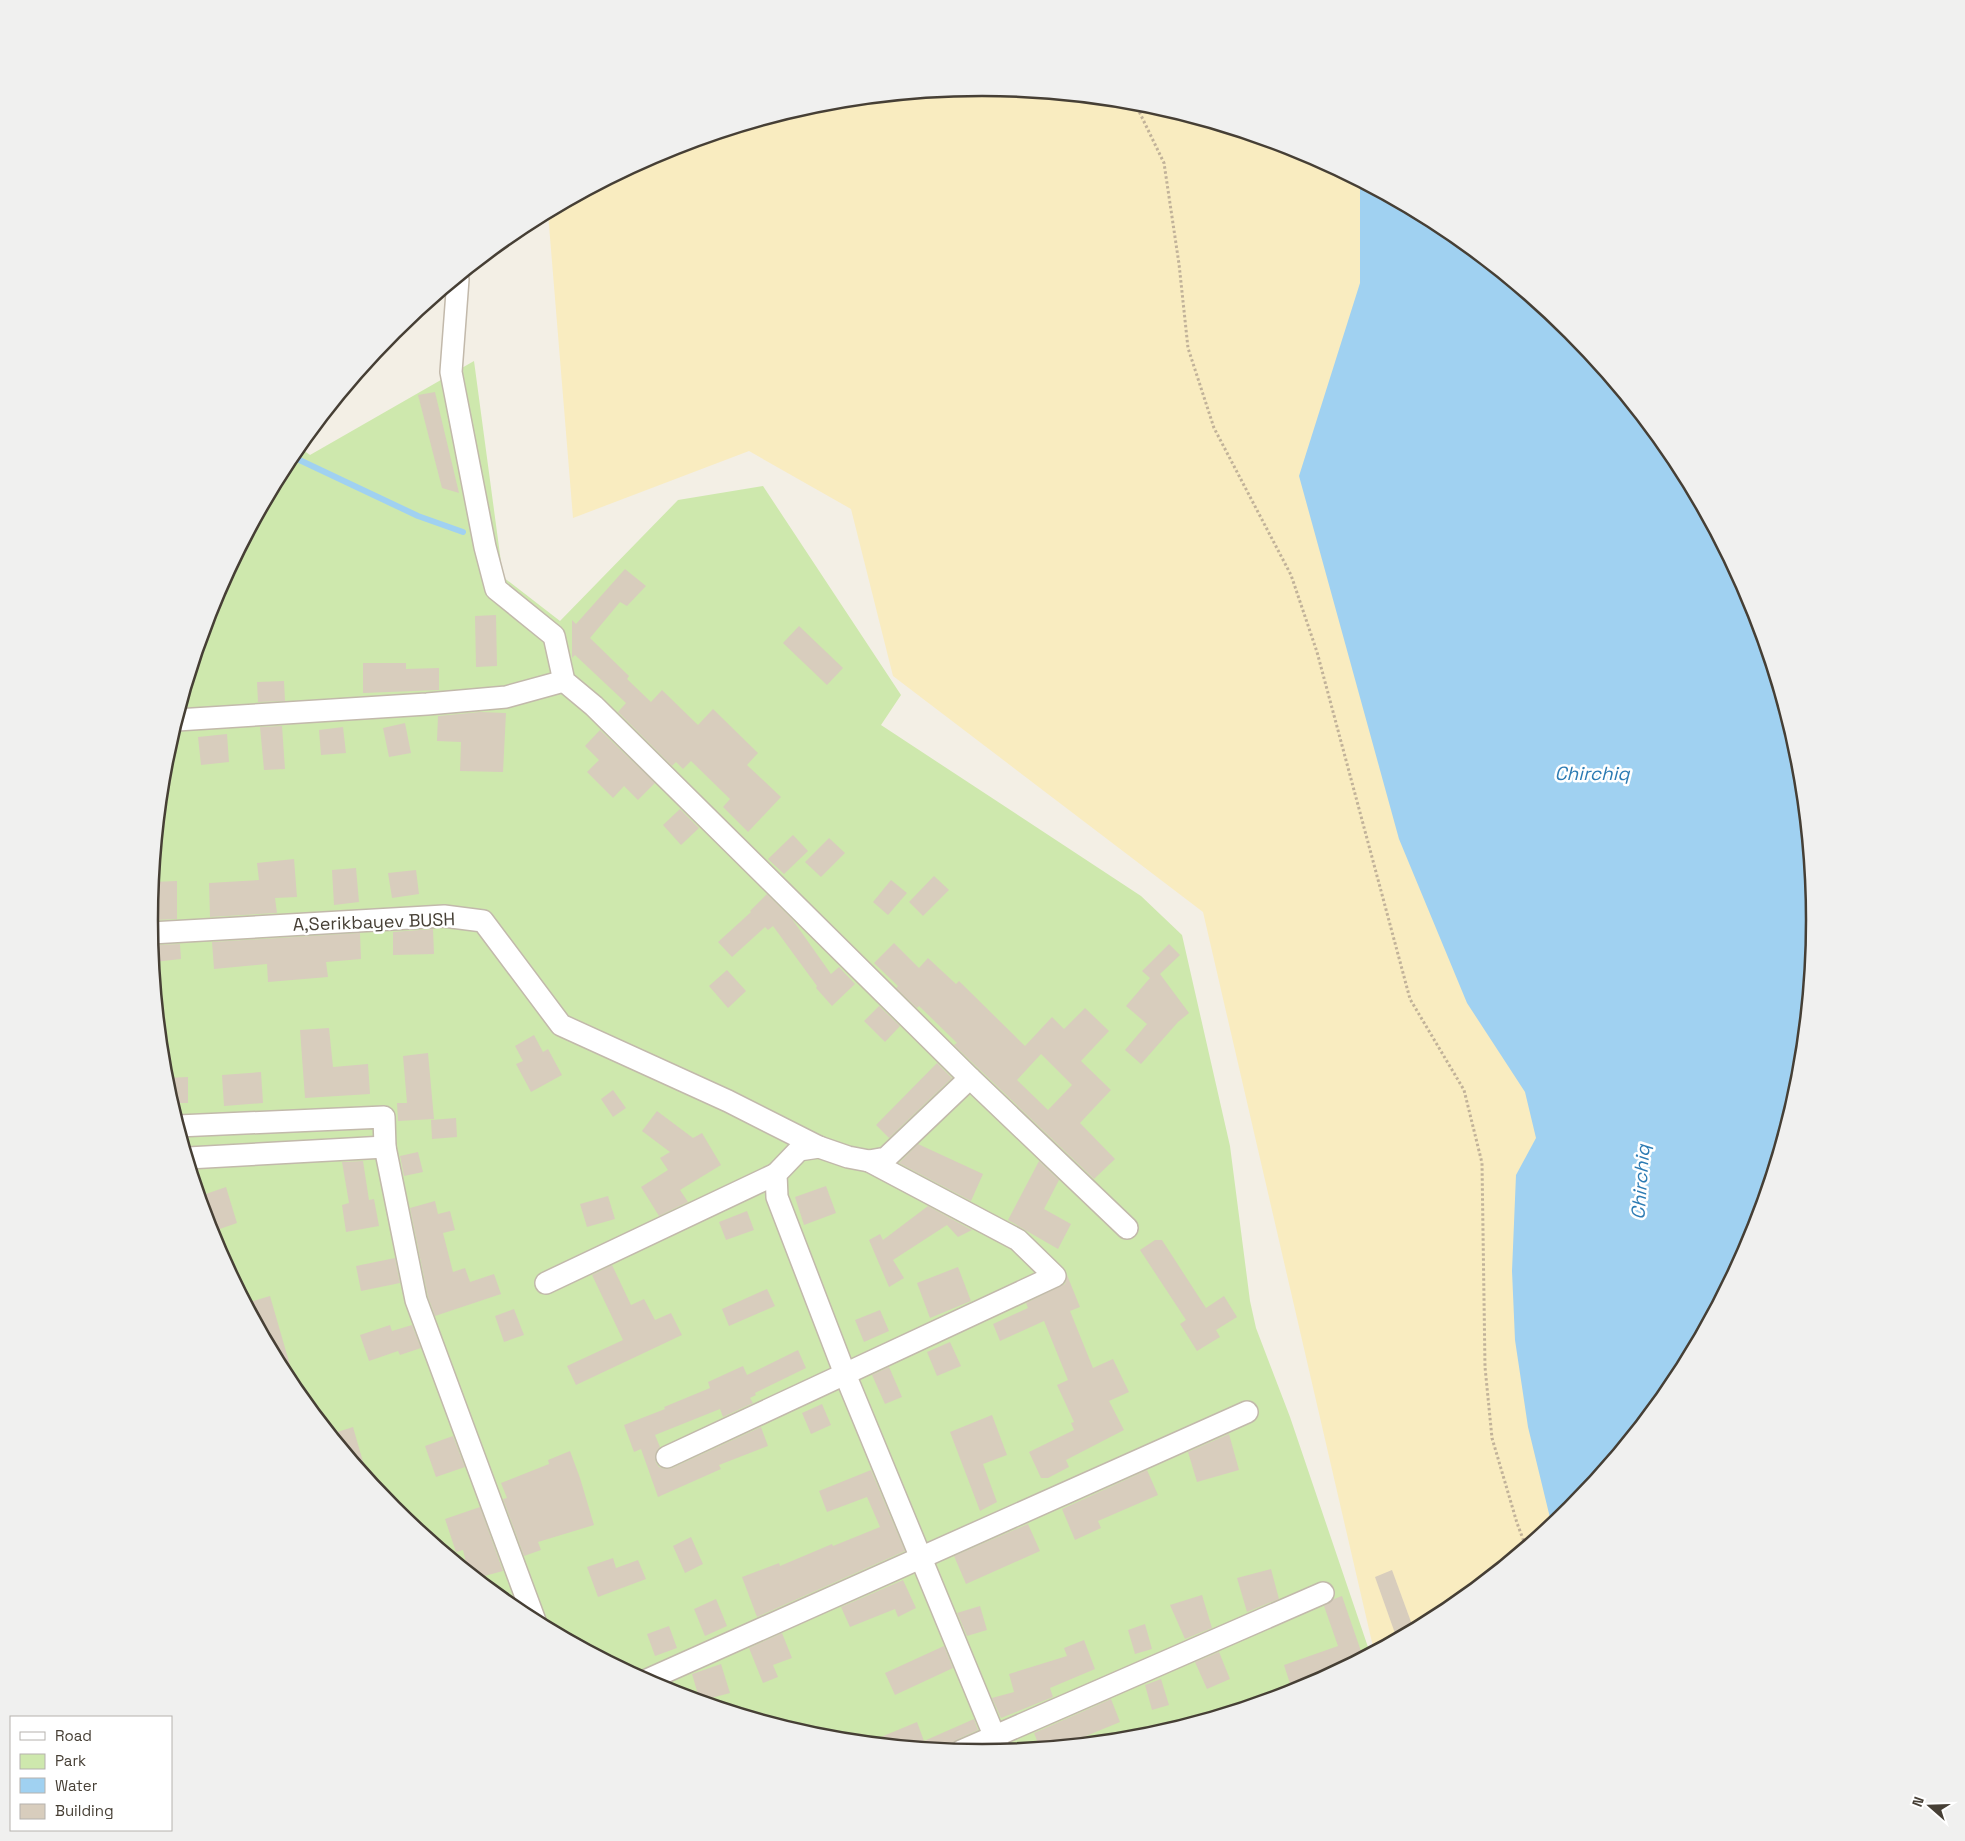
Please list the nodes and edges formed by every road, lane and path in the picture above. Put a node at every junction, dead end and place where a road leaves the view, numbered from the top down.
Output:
1 (1139, 111) edge
2 (457, 286) edge
3 (564, 681) junction
4 (183, 720) edge
5 (158, 933) edge
6 (970, 1078) junction
7 (184, 1126) edge
8 (385, 1147) junction
9 (819, 1147) junction
10 (193, 1158) edge
11 (869, 1161) junction
12 (776, 1174) junction
13 (1127, 1228) dead end
14 (546, 1283) dead end
15 (844, 1374) junction
16 (1247, 1412) dead end
17 (666, 1457) dead end
18 (1524, 1542) edge
19 (920, 1557) junction
20 (1323, 1592) dead end
21 (531, 1610) edge
22 (655, 1677) edge
23 (997, 1744) edge

1 - 18 path
2 - 3 street
3 - 4 street
3 - 6 street
5 - 9 street, A,Serikbayev BUSH
6 - 11 street
6 - 13 street
7 - 8 street
8 - 10 street
8 - 21 street
9 - 11 street, A,Serikbayev BUSH
9 - 12 street
11 - 15 street, A,Serikbayev BUSH
12 - 14 street
12 - 15 street
15 - 17 street
15 - 19 street
16 - 19 street
19 - 22 street
19 - 23 street
20 - 23 street

